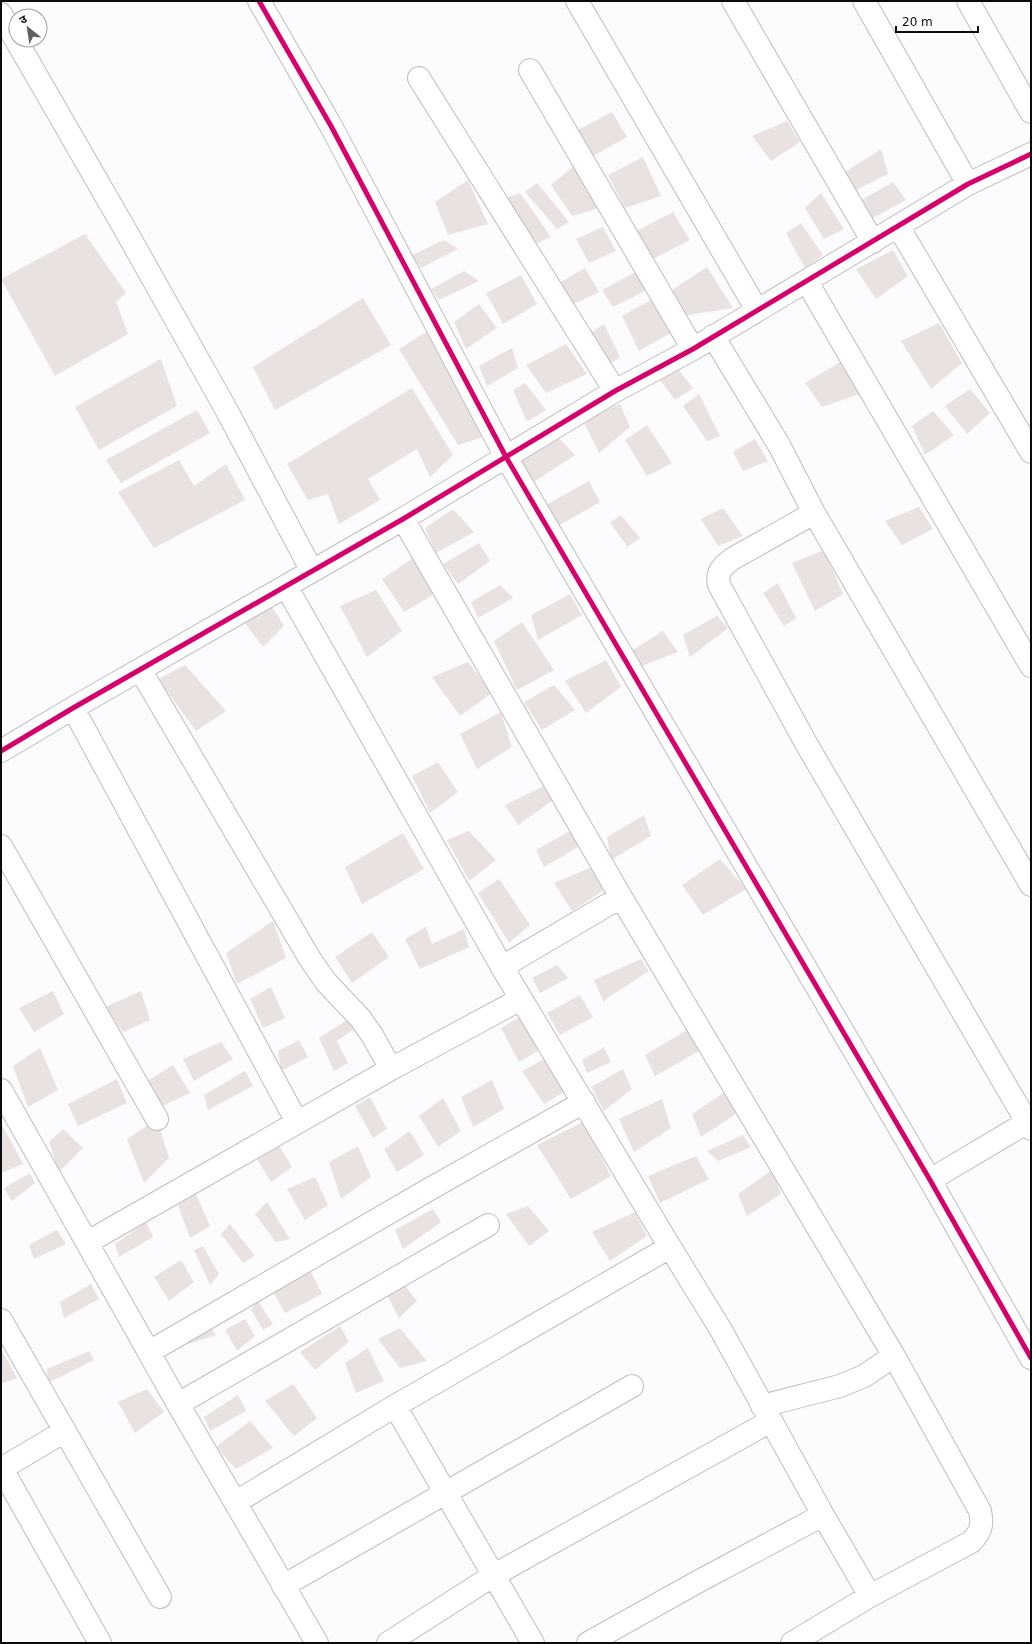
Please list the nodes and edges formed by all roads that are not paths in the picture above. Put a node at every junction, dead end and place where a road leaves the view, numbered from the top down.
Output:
1 (259, 1) edge
2 (577, 1) edge
3 (733, 1) edge
4 (864, 1) edge
5 (968, 1) edge
6 (1, 14) edge
7 (530, 70) dead end
8 (419, 78) dead end
9 (1031, 112) edge
10 (1031, 154) edge
11 (968, 184) junction
12 (898, 226) junction
13 (872, 242) junction
14 (807, 282) junction
15 (757, 310) junction
16 (714, 336) junction
17 (693, 349) junction
18 (615, 390) junction
19 (1031, 452) edge
20 (506, 457) junction
21 (814, 513) junction
22 (403, 519) junction
23 (312, 571) junction
24 (286, 586) junction
25 (1031, 666) edge
26 (141, 671) junction
27 (73, 708) junction
28 (3, 746) edge
29 (1, 846) edge
30 (1031, 885) edge
31 (621, 897) junction
32 (502, 966) junction
33 (521, 999) junction
34 (391, 1069) junction
35 (1, 1090) edge
36 (584, 1102) junction
37 (157, 1119) dead end
38 (298, 1122) junction
39 (1030, 1124) edge
40 (930, 1180) junction
41 (488, 1225) dead end
42 (88, 1242) junction
43 (670, 1247) junction
44 (1, 1320) edge
45 (149, 1352) junction
46 (894, 1356) junction
47 (1031, 1358) edge
48 (632, 1386) dead end
49 (178, 1404) junction
50 (395, 1406) junction
51 (766, 1414) junction
52 (65, 1431) junction
53 (2, 1469) edge
54 (446, 1492) junction
55 (236, 1502) junction
56 (823, 1515) junction
57 (494, 1575) junction
58 (283, 1586) junction
59 (870, 1596) junction
60 (160, 1597) dead end
61 (100, 1643) edge
62 (317, 1643) edge
63 (388, 1643) edge
64 (533, 1643) edge
65 (588, 1643) edge
66 (792, 1643) edge

1 - 20 street
2 - 15 street
3 - 13 street
4 - 11 street
5 - 9 street
6 - 23 street
7 - 17 street
8 - 18 street
10 - 11 street
11 - 12 street
12 - 13 street
12 - 19 street
13 - 14 street
14 - 15 street
14 - 25 street
15 - 16 street
16 - 17 street
16 - 21 street
17 - 18 street
18 - 20 street
20 - 22 street
20 - 40 street
21 - 30 street
21 - 39 street
22 - 23 street
22 - 31 street
23 - 24 street
24 - 26 street
24 - 32 street
26 - 27 street
26 - 34 street
27 - 28 street
27 - 38 street
29 - 37 street
31 - 32 street
31 - 46 street
32 - 33 street
33 - 34 street
33 - 36 street
34 - 38 street
35 - 42 street
36 - 43 street
36 - 45 street
38 - 42 street
39 - 40 street
40 - 47 street
41 - 49 street
42 - 45 street
43 - 50 street
43 - 51 street
44 - 52 street
45 - 49 street
46 - 51 street
46 - 59 street
48 - 54 street
49 - 55 street
50 - 54 street
50 - 55 street
51 - 56 street
51 - 57 street
52 - 53 street
52 - 60 street
53 - 61 street
54 - 57 street
54 - 58 street
55 - 58 street
56 - 59 street
56 - 65 street
57 - 63 street
57 - 64 street
58 - 62 street
59 - 66 street

